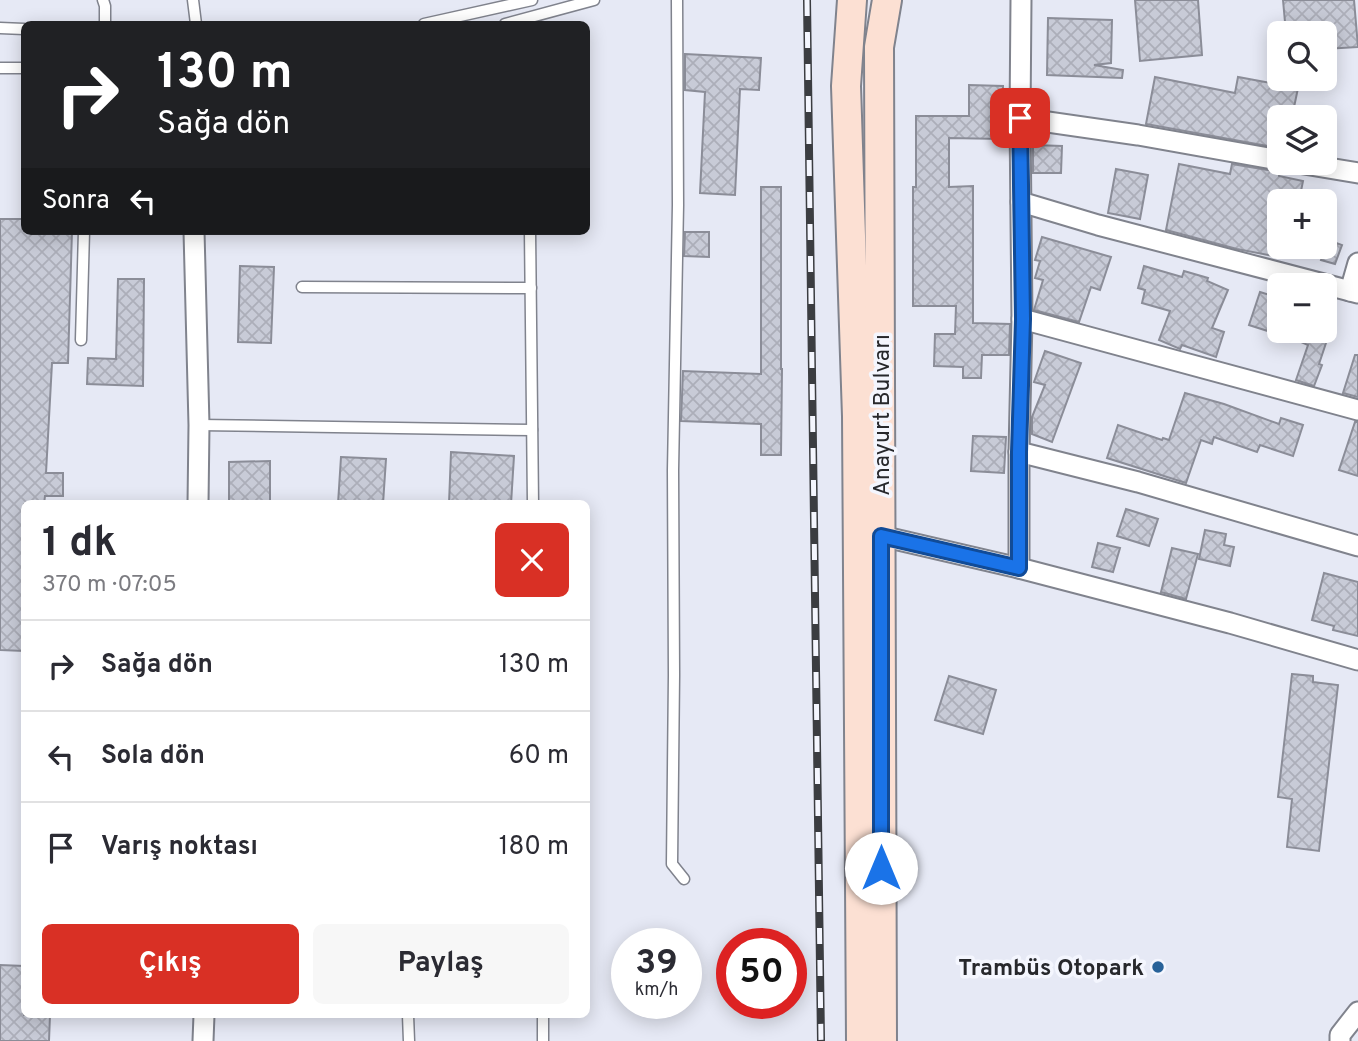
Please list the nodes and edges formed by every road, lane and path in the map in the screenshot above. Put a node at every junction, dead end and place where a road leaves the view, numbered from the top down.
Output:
1 (103, 0) edge
2 (193, 0) edge
3 (594, 0) edge
4 (677, 0) edge
5 (852, 0) edge
6 (887, 0) edge
7 (1021, 0) edge
8 (531, 1) edge
9 (105, 21) edge
10 (196, 21) edge
11 (438, 21) edge
12 (529, 21) edge
13 (0, 28) edge
14 (21, 29) edge
15 (0, 68) edge
16 (21, 68) edge
17 (1020, 118) junction
18 (1267, 158) edge
19 (1337, 170) edge
20 (1358, 173) edge
21 (1021, 202) junction
22 (84, 235) edge
23 (194, 235) edge
24 (530, 235) edge
25 (1358, 263) edge
26 (302, 287) dead end
27 (531, 288) junction
28 (1354, 292) edge
29 (1023, 319) junction
30 (81, 340) dead end
31 (1358, 410) edge
32 (199, 425) junction
33 (532, 430) junction
34 (1019, 452) junction
35 (198, 500) edge
36 (533, 500) edge
37 (881, 536) junction
38 (1358, 546) edge
39 (1019, 568) junction
40 (1358, 660) edge
41 (684, 879) dead end
42 (1358, 1012) edge
43 (204, 1018) edge
44 (408, 1018) edge
45 (543, 1018) edge
46 (203, 1041) edge
47 (409, 1041) edge
48 (544, 1041) edge
49 (861, 1041) edge
50 (882, 1041) edge
51 (1340, 1041) edge

1 - 9 lane
2 - 10 lane
3 - 12 lane
4 - 41 lane
5 - 49 main road, Anayurt Bulvarı
6 - 37 main road, Anayurt Bulvarı
7 - 17 street
8 - 11 lane
8 - 12 lane
13 - 14 lane
15 - 16 lane
17 - 18 street
17 - 21 street
19 - 20 street
21 - 28 street
21 - 29 street
22 - 30 lane
23 - 32 street
24 - 27 lane
25 - 28 street
26 - 27 lane
27 - 33 lane
29 - 31 street
29 - 34 street
32 - 33 lane
32 - 35 street
33 - 36 lane
34 - 38 street
34 - 39 street
37 - 39 street
37 - 50 main road, Anayurt Bulvarı
39 - 40 street
42 - 51 street
43 - 46 street
44 - 47 lane
45 - 48 lane

